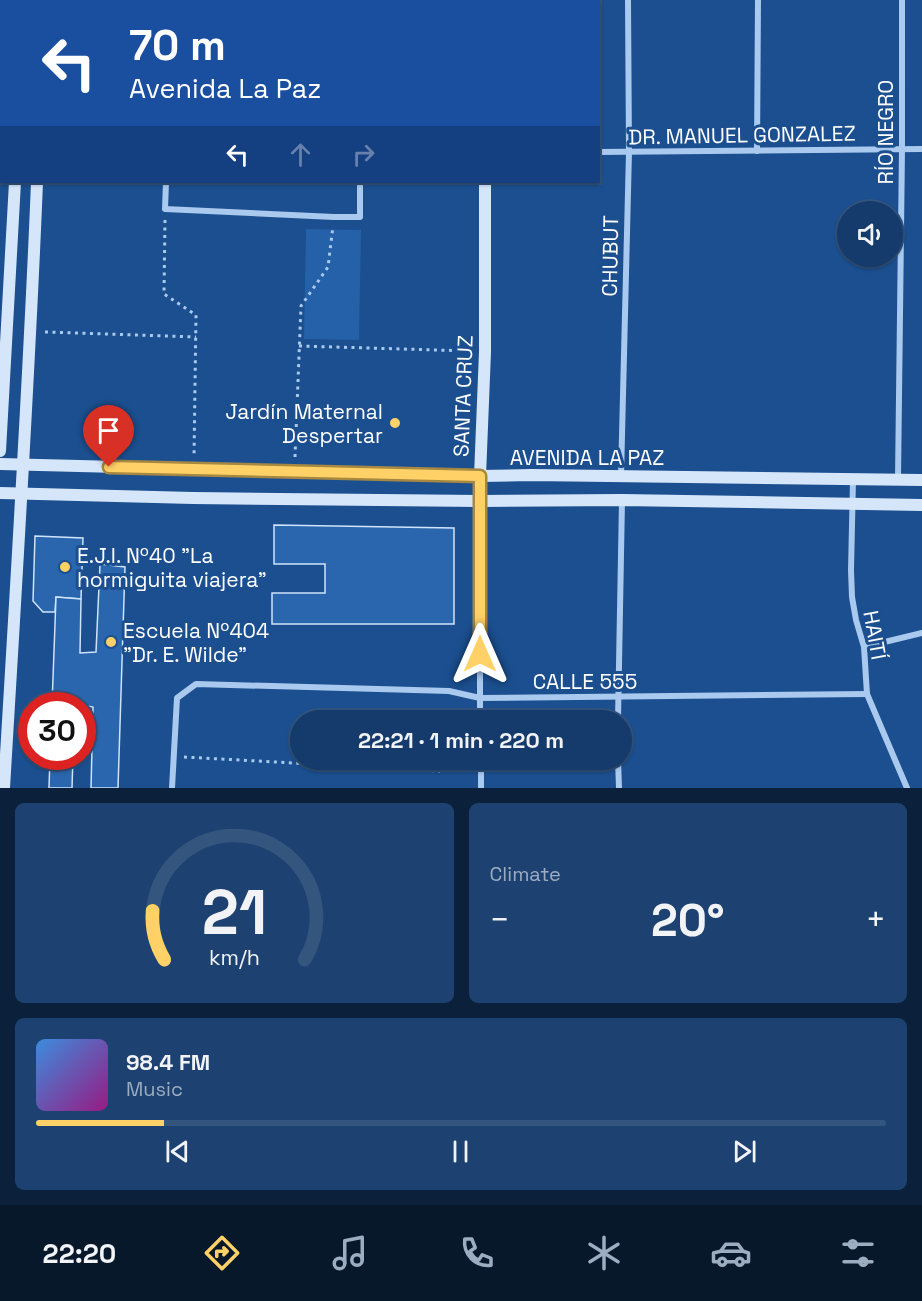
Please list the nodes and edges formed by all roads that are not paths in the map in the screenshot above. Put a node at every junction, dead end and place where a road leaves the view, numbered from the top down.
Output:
1 (628, 0) edge
2 (758, 0) edge
3 (902, 0) edge
4 (922, 149) edge
5 (902, 150) junction
6 (757, 151) junction
7 (600, 152) edge
8 (629, 152) junction
9 (15, 183) edge
10 (37, 183) edge
11 (166, 183) edge
12 (360, 183) edge
13 (485, 183) edge
14 (0, 451) edge
15 (0, 464) edge
16 (23, 465) junction
17 (480, 476) junction
18 (621, 476) junction
19 (853, 480) junction
20 (898, 480) junction
21 (922, 480) edge
22 (0, 493) edge
23 (21, 494) junction
24 (622, 500) junction
25 (480, 501) junction
26 (853, 504) junction
27 (922, 505) edge
28 (922, 633) edge
29 (864, 646) junction
30 (867, 694) junction
31 (618, 697) junction
32 (480, 698) junction
33 (480, 710) edge
34 (618, 710) edge
35 (481, 770) edge
36 (618, 770) edge
37 (4, 788) edge
38 (172, 788) edge
39 (481, 788) edge
40 (619, 788) edge
41 (907, 788) edge

1 - 8 street, CHUBUT
2 - 6 street
3 - 5 street, RÍO NEGRO
4 - 5 street, DR. MANUEL GONZALEZ
5 - 6 street, DR. MANUEL GONZALEZ
5 - 20 street, RÍO NEGRO
6 - 8 street, DR. MANUEL GONZALEZ
7 - 8 street, DR. MANUEL GONZALEZ
8 - 18 street, CHUBUT
9 - 14 main road
10 - 16 main road
11 - 12 street
13 - 17 main road, SANTA CRUZ
15 - 16 main road, AVENIDA LA PAZ
16 - 17 main road, AVENIDA LA PAZ
16 - 23 main road
17 - 18 main road, AVENIDA LA PAZ
17 - 25 main road, SANTA CRUZ
18 - 19 main road, AVENIDA LA PAZ
19 - 20 main road, AVENIDA LA PAZ
19 - 26 street, HAITÍ
20 - 21 main road, AVENIDA LA PAZ
22 - 23 main road, AVENIDA LA PAZ
23 - 25 main road, AVENIDA LA PAZ
23 - 37 main road
24 - 25 main road, AVENIDA LA PAZ
24 - 26 main road, AVENIDA LA PAZ
24 - 31 street
25 - 32 street, SANTA CRUZ
26 - 27 main road, AVENIDA LA PAZ
26 - 29 street, HAITÍ
28 - 29 street
29 - 30 street, HAITÍ
30 - 31 street, CALLE 555
30 - 41 street, HAITÍ
31 - 32 street, CALLE 555
31 - 34 street
32 - 33 street, SANTA CRUZ
32 - 38 street, CALLE 555
35 - 39 street
36 - 40 street

